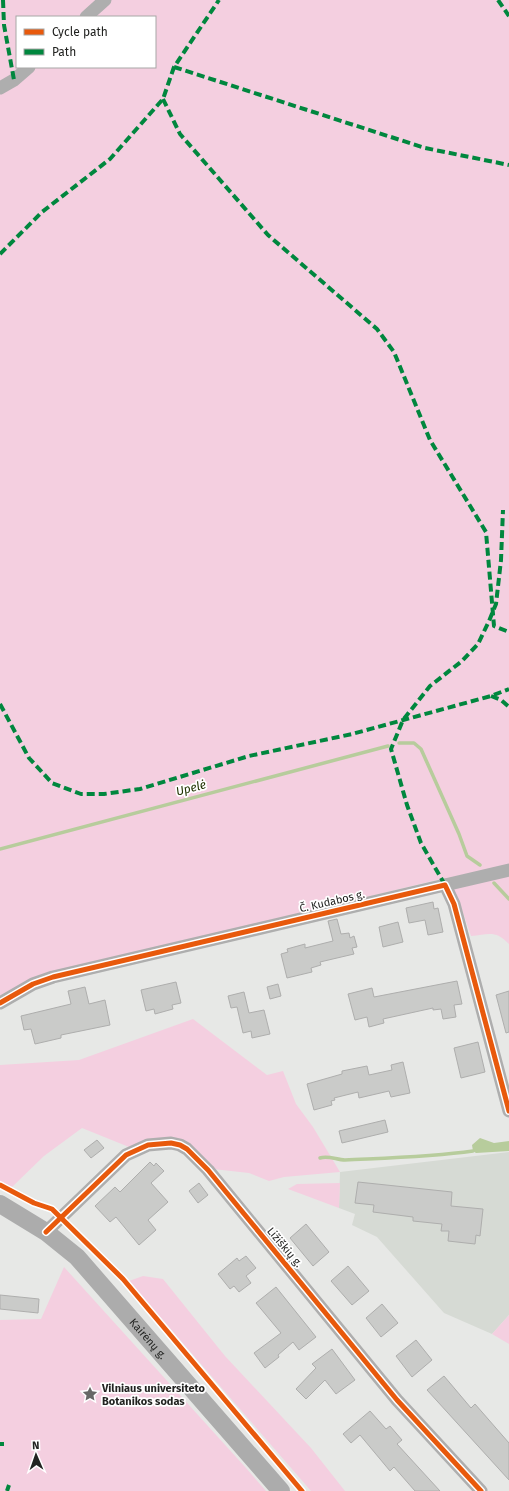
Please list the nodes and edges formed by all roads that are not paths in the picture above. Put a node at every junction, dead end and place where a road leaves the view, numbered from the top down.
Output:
1 (105, 0) edge
2 (87, 16) edge
3 (28, 68) edge
4 (0, 88) edge
5 (509, 870) edge
6 (445, 885) junction
7 (0, 1003) edge
8 (509, 1111) edge
9 (0, 1204) edge
10 (46, 1232) junction
11 (281, 1491) edge
12 (481, 1491) edge

1 - 2 street
3 - 4 street
5 - 6 street, Č. Kudabos g.
6 - 7 street, Č. Kudabos g.
6 - 8 street
9 - 10 main road, Kairėnų g.
10 - 11 main road, Kairėnų g.
10 - 12 street, Ližiškių g.

